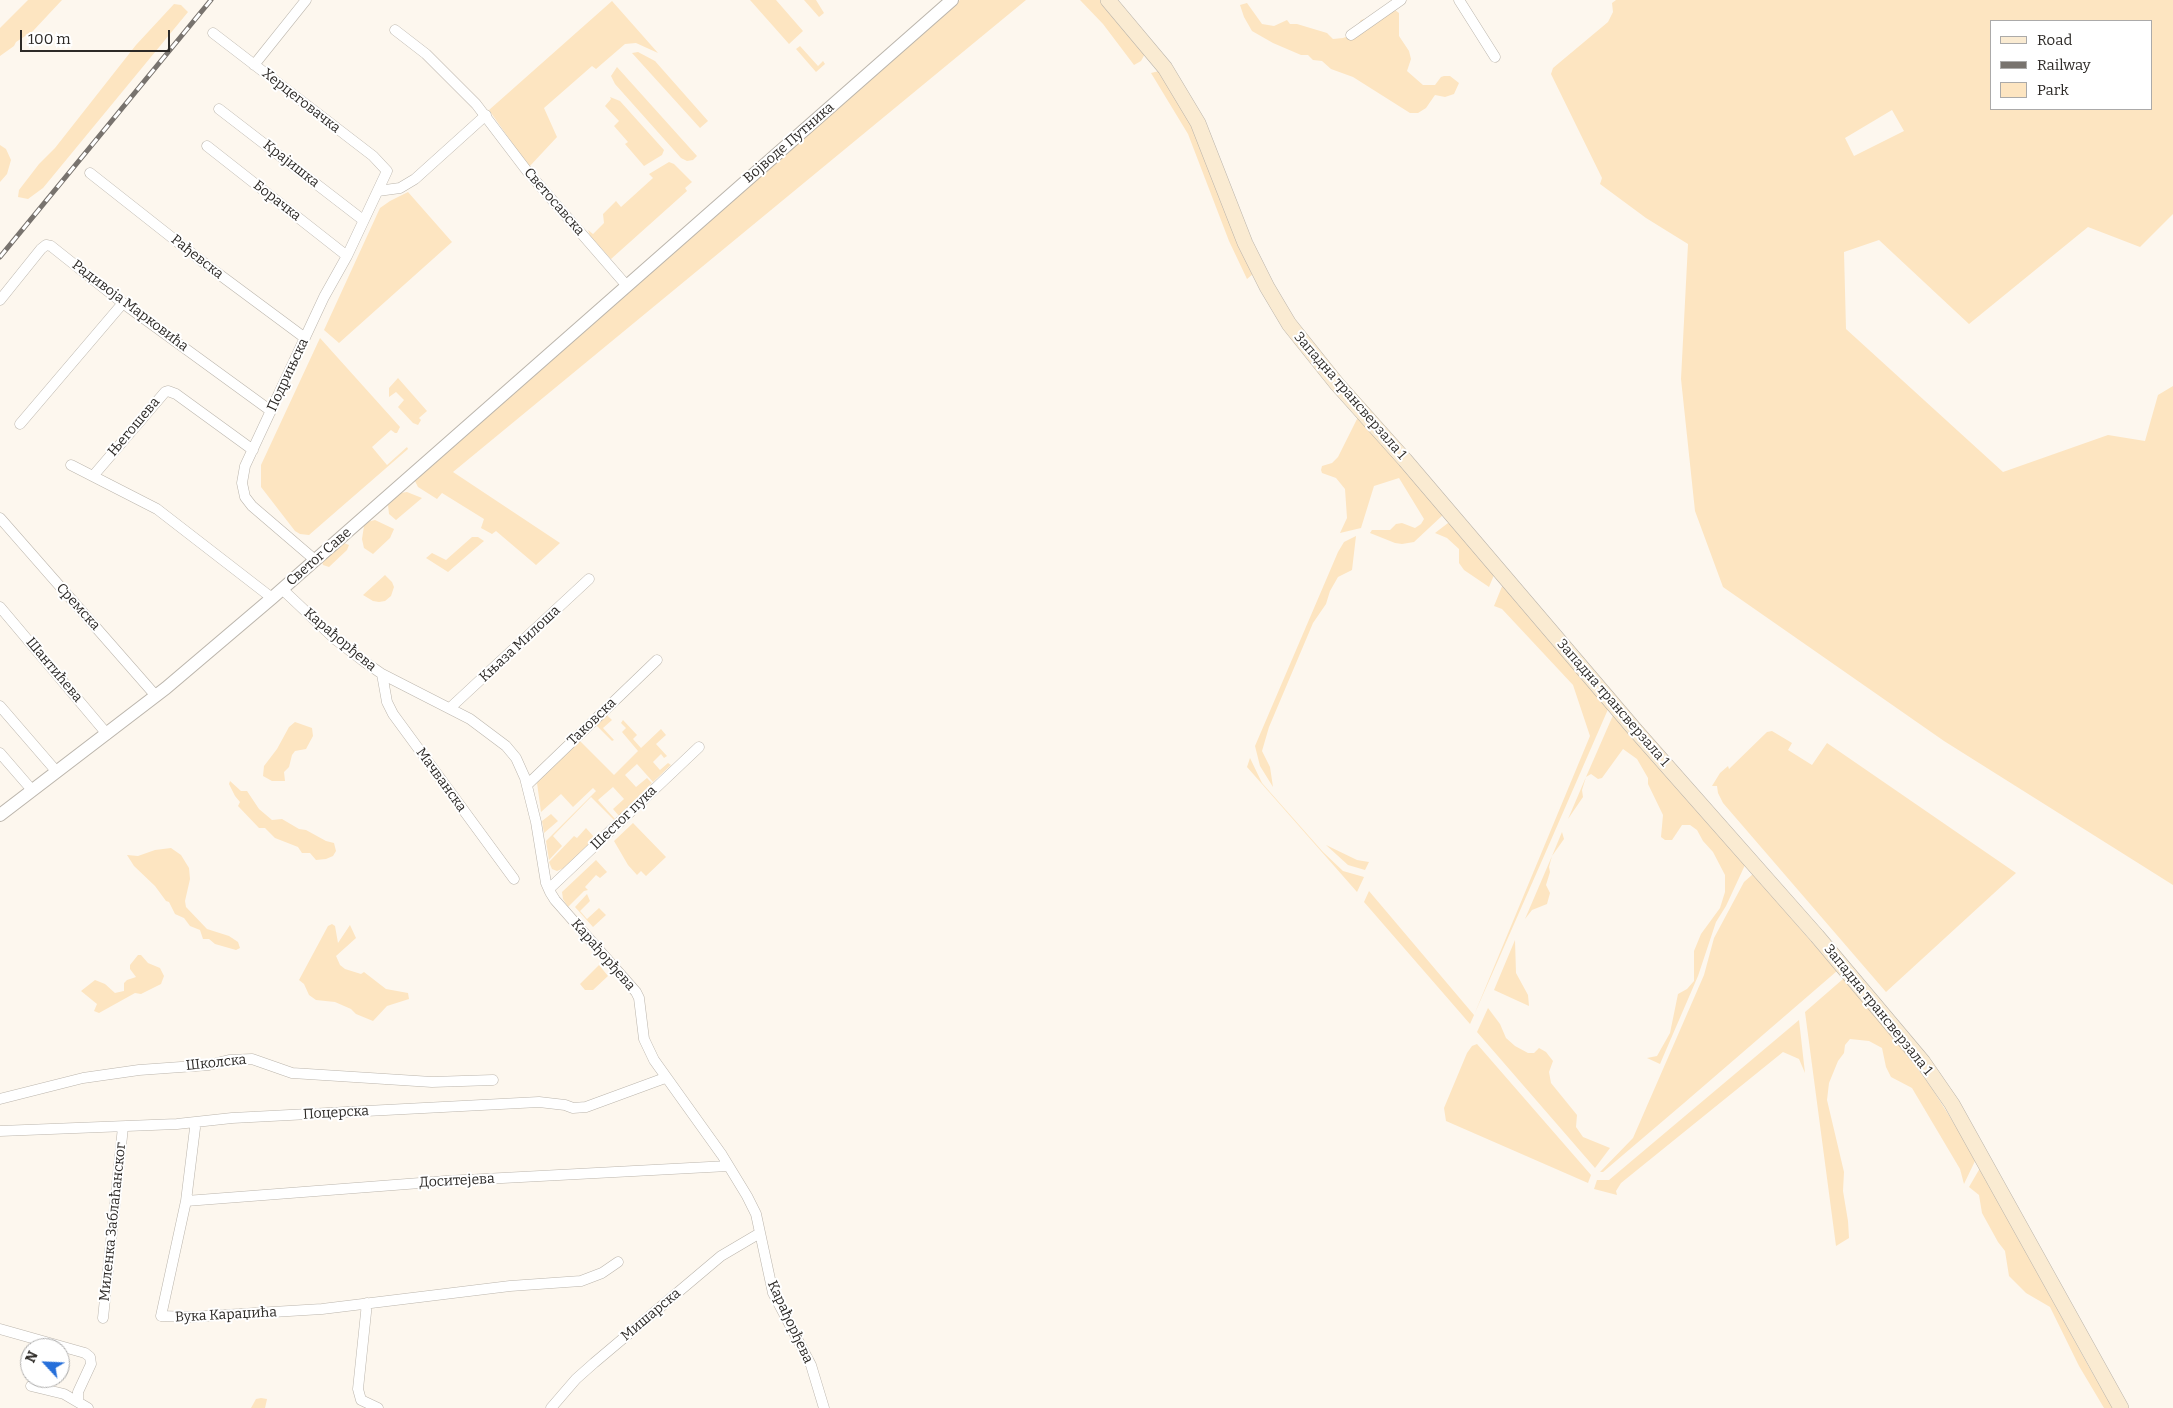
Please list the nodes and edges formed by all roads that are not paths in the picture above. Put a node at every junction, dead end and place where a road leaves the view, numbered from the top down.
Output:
1 (306, 0) edge
2 (952, 0) edge
3 (1108, 0) edge
4 (1401, 0) edge
5 (1459, 0) edge
6 (395, 30) dead end
7 (214, 33) dead end
8 (1351, 34) dead end
9 (1495, 57) dead end
10 (254, 65) junction
11 (219, 109) dead end
12 (486, 115) junction
13 (207, 146) dead end
14 (387, 171) joint
15 (90, 173) dead end
16 (378, 191) junction
17 (363, 220) junction
18 (347, 256) junction
19 (627, 286) junction
20 (0, 300) edge
21 (123, 303) junction
22 (305, 338) junction
23 (271, 411) junction
24 (20, 424) dead end
25 (253, 450) junction
26 (71, 465) dead end
27 (93, 476) junction
28 (0, 518) edge
29 (315, 560) junction
30 (590, 579) dead end
31 (282, 589) junction
32 (272, 598) junction
33 (0, 607) edge
34 (657, 660) dead end
35 (382, 674) junction
36 (156, 696) junction
37 (0, 706) edge
38 (450, 708) junction
39 (107, 734) junction
40 (699, 747) dead end
41 (0, 753) edge
42 (57, 772) junction
43 (527, 785) junction
44 (32, 790) junction
45 (0, 815) edge
46 (514, 880) dead end
47 (549, 889) junction
48 (665, 1078) junction
49 (493, 1080) dead end
50 (0, 1099) edge
51 (194, 1123) junction
52 (123, 1127) junction
53 (0, 1131) edge
54 (728, 1166) junction
55 (186, 1201) junction
56 (760, 1233) junction
57 (618, 1262) dead end
58 (368, 1304) junction
59 (103, 1318) dead end
60 (0, 1329) edge
61 (39, 1388) edge
62 (78, 1401) junction
63 (88, 1408) edge
64 (378, 1408) edge
65 (551, 1408) edge
66 (824, 1408) edge
67 (2121, 1408) edge

1 - 10 street
2 - 19 street, Војводе Путника
3 - 67 main road, Западна трансверзала 1
4 - 8 street
5 - 9 street
6 - 12 street, Светосавска
7 - 10 street, Херцеговачка
10 - 14 street, Херцеговачка
11 - 17 street, Крајишка
12 - 16 street
12 - 19 street, Светосавска
13 - 18 street, Борачка
14 - 16 street, Подрињска
15 - 22 street, Рађевска
16 - 17 street, Подрињска
17 - 18 street, Подрињска
18 - 22 street, Подрињска
19 - 29 street, Светог Саве
20 - 21 street, Радивоја Марковића
21 - 23 street, Радивоја Марковића
21 - 24 street
22 - 23 street, Подрињска
23 - 25 street, Подрињска
25 - 27 street, Његошева
25 - 29 street, Подрињска
26 - 27 street
27 - 32 street
28 - 36 street, Сремска
29 - 31 street, Светог Саве
30 - 38 street, Књаза Милоша
31 - 32 street, Светог Саве
31 - 35 street, Карађорђева
32 - 36 street, Светог Саве
33 - 39 street, Шантићева
34 - 43 street, Таковска
35 - 38 street, Карађорђева
35 - 46 street, Мачванска
36 - 39 street, Светог Саве
37 - 42 street
38 - 43 street, Карађорђева
39 - 42 street, Светог Саве
40 - 47 street, Шестог пука
41 - 44 street
42 - 44 street, Светог Саве
43 - 47 street, Карађорђева
44 - 45 street, Светог Саве
47 - 48 street, Карађорђева
48 - 51 street, Поцерска
48 - 54 street, Карађорђева
49 - 50 street, Школска
51 - 52 street, Поцерска
51 - 55 street, Вука Караџића
52 - 53 street, Поцерска
52 - 59 street, Миленка Заблаћанског
54 - 55 street, Доситејева
54 - 56 street, Карађорђева
55 - 58 street, Вука Караџића
56 - 65 street, Мишарска
56 - 66 street, Карађорђева
57 - 58 street, Вука Караџића
58 - 64 street
60 - 62 street
61 - 62 street
62 - 63 street

